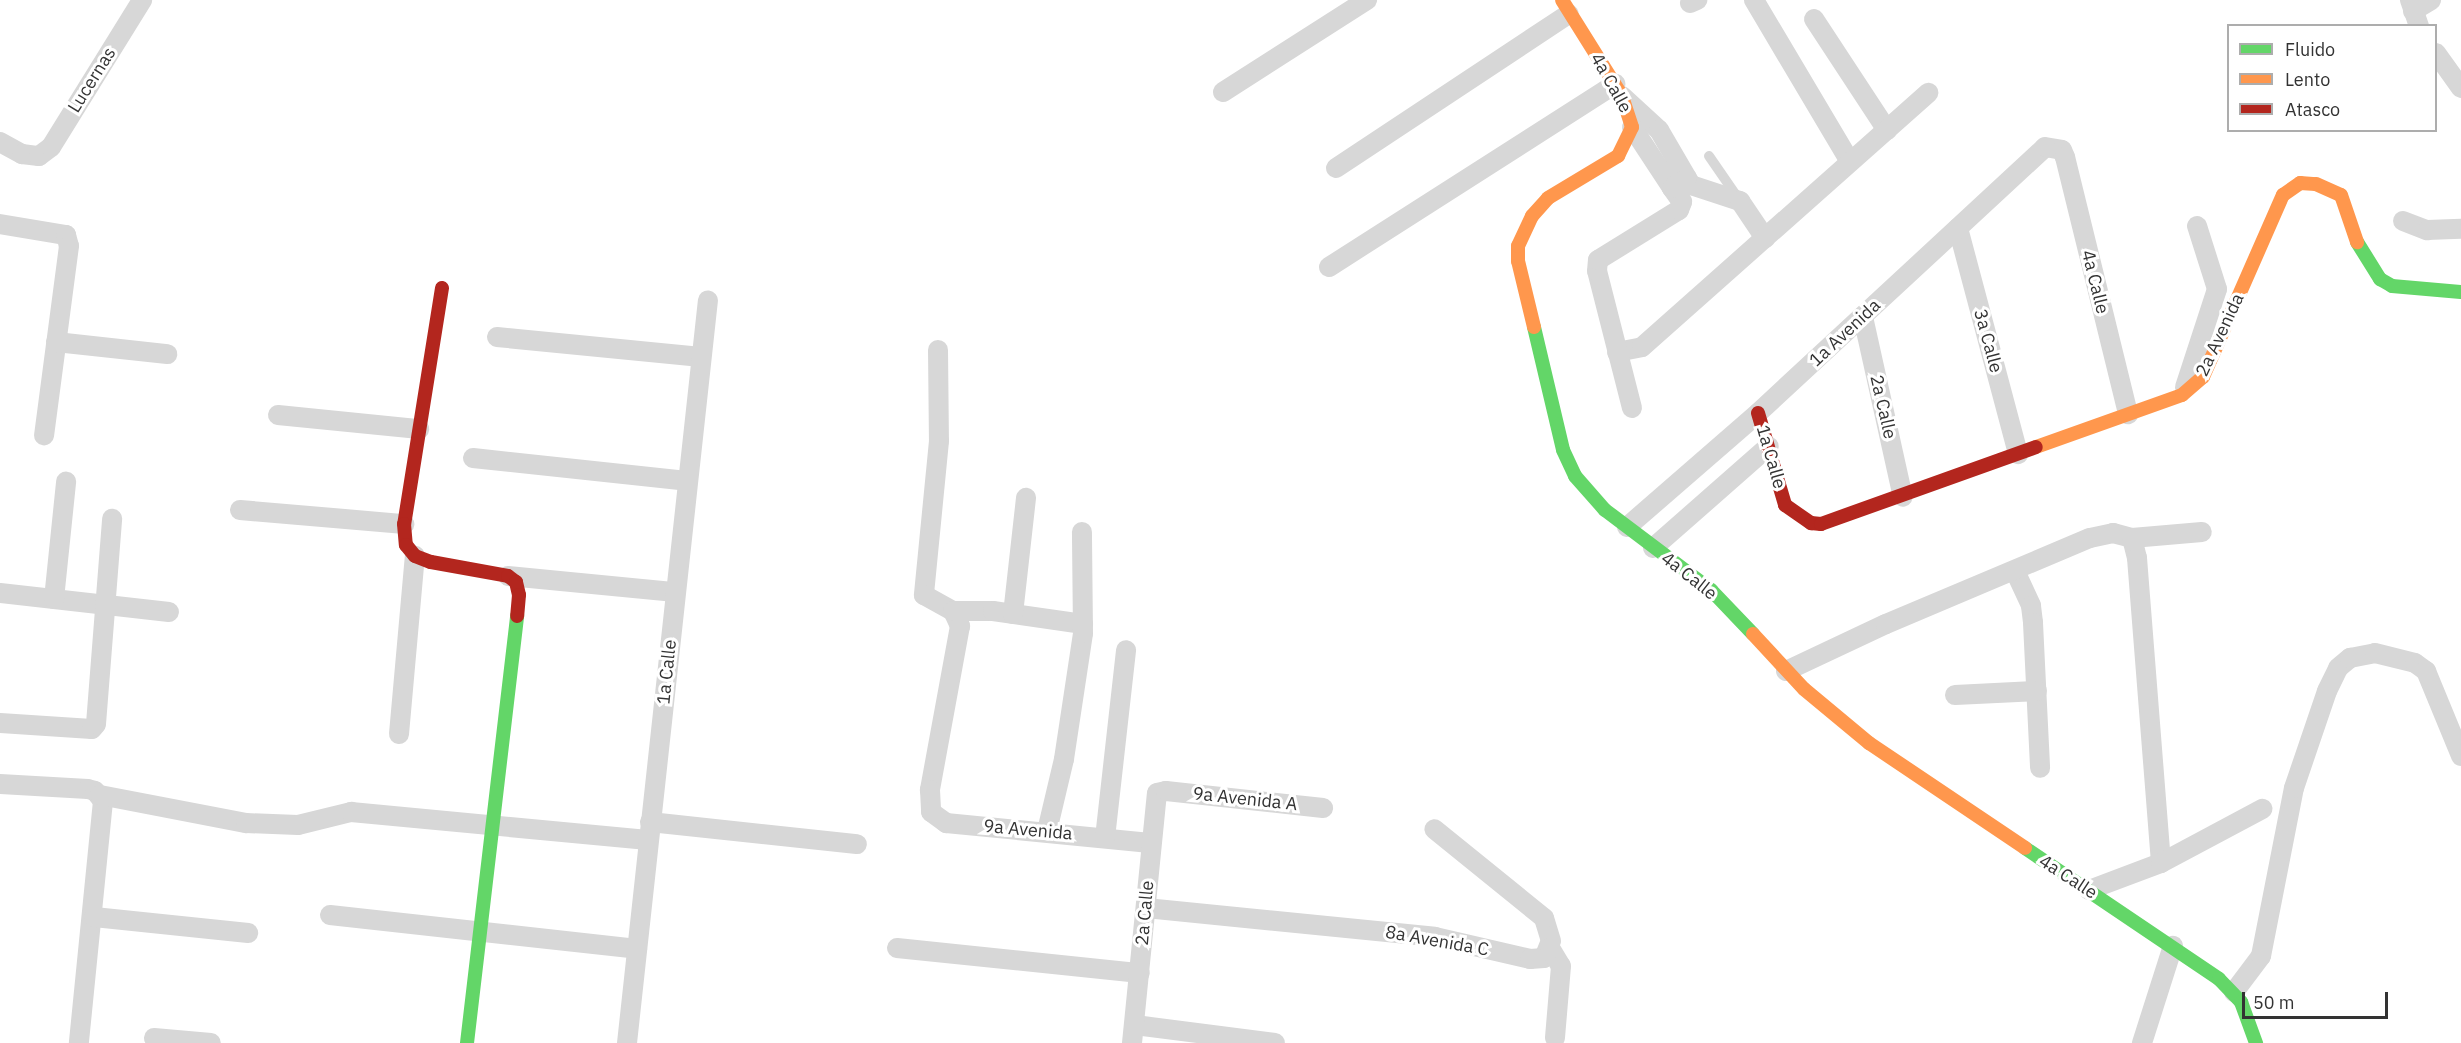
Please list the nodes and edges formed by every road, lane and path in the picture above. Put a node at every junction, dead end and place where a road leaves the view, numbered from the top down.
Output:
1 (142, 0) edge
2 (1367, 0) edge
3 (1754, 0) edge
4 (2431, 0) edge
5 (1565, 7) edge
6 (2414, 12) edge
7 (1814, 20) dead end
8 (2437, 57) edge
9 (2461, 88) edge
10 (1619, 90) junction
11 (1223, 92) dead end
12 (1928, 93) dead end
13 (1632, 127) junction
14 (1887, 130) junction
15 (0, 142) edge
16 (2062, 150) joint
17 (1709, 156) dead end
18 (1850, 162) junction
19 (1336, 168) dead end
20 (1680, 183) junction
21 (1740, 201) junction
22 (2403, 221) dead end
23 (0, 224) edge
24 (2197, 226) dead end
25 (1958, 228) junction
26 (2461, 229) edge
27 (1765, 238) junction
28 (1329, 267) dead end
29 (442, 288) dead end
30 (2461, 292) edge
31 (708, 300) dead end
32 (1863, 317) junction
33 (498, 337) dead end
34 (56, 342) junction
35 (938, 350) dead end
36 (1617, 352) junction
37 (167, 354) dead end
38 (701, 357) junction
39 (2182, 395) junction
40 (1632, 408) dead end
41 (1758, 413) junction
42 (2128, 414) junction
43 (278, 415) dead end
44 (419, 429) junction
45 (44, 435) dead end
46 (1769, 446) junction
47 (2018, 454) junction
48 (473, 458) dead end
49 (66, 482) dead end
50 (687, 482) junction
51 (1903, 497) junction
52 (1026, 498) dead end
53 (240, 510) dead end
54 (112, 519) dead end
55 (1811, 523) joint
56 (404, 524) junction
57 (1627, 527) junction
58 (1082, 532) dead end
59 (2202, 532) dead end
60 (2132, 538) junction
61 (1653, 548) junction
62 (415, 556) junction
63 (2015, 571) junction
64 (508, 576) junction
65 (675, 592) junction
66 (0, 593) edge
67 (54, 599) junction
68 (105, 605) junction
69 (953, 611) junction
70 (169, 612) dead end
71 (1013, 614) junction
72 (1083, 624) junction
73 (1126, 650) dead end
74 (1786, 672) junction
75 (2037, 691) junction
76 (1955, 695) dead end
77 (0, 723) edge
78 (399, 734) dead end
79 (2461, 756) edge
80 (2040, 768) dead end
81 (0, 784) edge
82 (1166, 791) joint
83 (100, 795) junction
84 (1323, 808) dead end
85 (2262, 809) dead end
86 (494, 825) junction
87 (1434, 829) dead end
88 (649, 831) junction
89 (1047, 831) junction
90 (1104, 838) junction
91 (1150, 843) junction
92 (857, 844) dead end
93 (2161, 863) junction
94 (2089, 890) junction
95 (1146, 908) junction
96 (330, 915) dead end
97 (94, 917) junction
98 (481, 931) junction
99 (248, 933) dead end
100 (2173, 946) junction
101 (897, 948) dead end
102 (1550, 948) junction
103 (637, 949) junction
104 (1140, 973) junction
105 (2234, 992) junction
106 (1134, 1034) edge
107 (154, 1038) dead end
108 (1555, 1038) dead end
109 (79, 1043) edge
110 (211, 1043) edge
111 (467, 1043) edge
112 (627, 1043) edge
113 (1275, 1043) edge
114 (2142, 1043) edge
115 (2256, 1043) edge

1 - 15 street, Lucernas
2 - 11 street
3 - 18 street
4 - 6 street
5 - 10 street, 4a Calle
5 - 19 street
7 - 14 street
8 - 9 street
10 - 13 street, 4a Calle
10 - 20 street
10 - 28 street
12 - 14 street
13 - 20 street
13 - 57 street, 4a Calle
14 - 18 street
16 - 25 street, 1a Avenida
16 - 42 street, 4a Calle
17 - 21 lane
18 - 27 street
20 - 21 street
20 - 36 street
21 - 27 street
22 - 26 street
23 - 34 street
24 - 39 street
25 - 32 street, 1a Avenida
25 - 47 street, 3a Calle
27 - 36 street
29 - 44 street
30 - 39 street, 2a Avenida
31 - 38 street, 1a Calle
32 - 41 street, 1a Avenida
32 - 51 street, 2a Calle
33 - 38 street
34 - 37 street
34 - 45 street
35 - 69 street
36 - 40 street
38 - 50 street, 1a Calle
39 - 42 street, 2a Avenida
41 - 46 street, 1a Calle
41 - 57 street, 1a Avenida
42 - 47 street, 2a Avenida
43 - 44 street
44 - 56 street
46 - 55 street, 1a Calle
46 - 61 street
47 - 51 street, 2a Avenida
48 - 50 street
49 - 67 street
50 - 65 street, 1a Calle
51 - 55 street, 2a Avenida
52 - 71 street
53 - 56 street
54 - 68 street
56 - 62 street
57 - 61 street, 4a Calle
58 - 72 street
59 - 60 street
60 - 63 street
60 - 93 street
61 - 74 street, 4a Calle
62 - 64 street
62 - 78 street
63 - 74 street
63 - 75 street
64 - 65 street
64 - 86 street
65 - 88 street, 1a Calle
66 - 67 street
67 - 68 street
68 - 70 street
68 - 77 street
69 - 71 street
69 - 89 street, 9a Avenida
71 - 72 street
72 - 89 street
73 - 90 street
74 - 94 street, 4a Calle
75 - 76 street
75 - 80 street
79 - 105 street
81 - 83 street
82 - 84 street, 9a Avenida A
82 - 91 street, 2a Calle
83 - 86 street
83 - 97 street
85 - 93 street
86 - 88 street
86 - 98 street
87 - 102 street
88 - 92 street
88 - 103 street, 1a Calle
89 - 90 street, 9a Avenida
90 - 91 street, 9a Avenida
91 - 95 street, 2a Calle
93 - 94 street
94 - 100 street, 4a Calle
95 - 102 street, 8a Avenida C
95 - 104 street, 2a Calle
96 - 98 street
97 - 99 street
97 - 109 street
98 - 103 street
98 - 111 street
100 - 105 street, 4a Calle
100 - 114 street
101 - 104 street
102 - 108 street
103 - 112 street, 1a Calle
104 - 106 street, 2a Calle
105 - 115 street, 4a Calle
106 - 113 street
107 - 110 street

